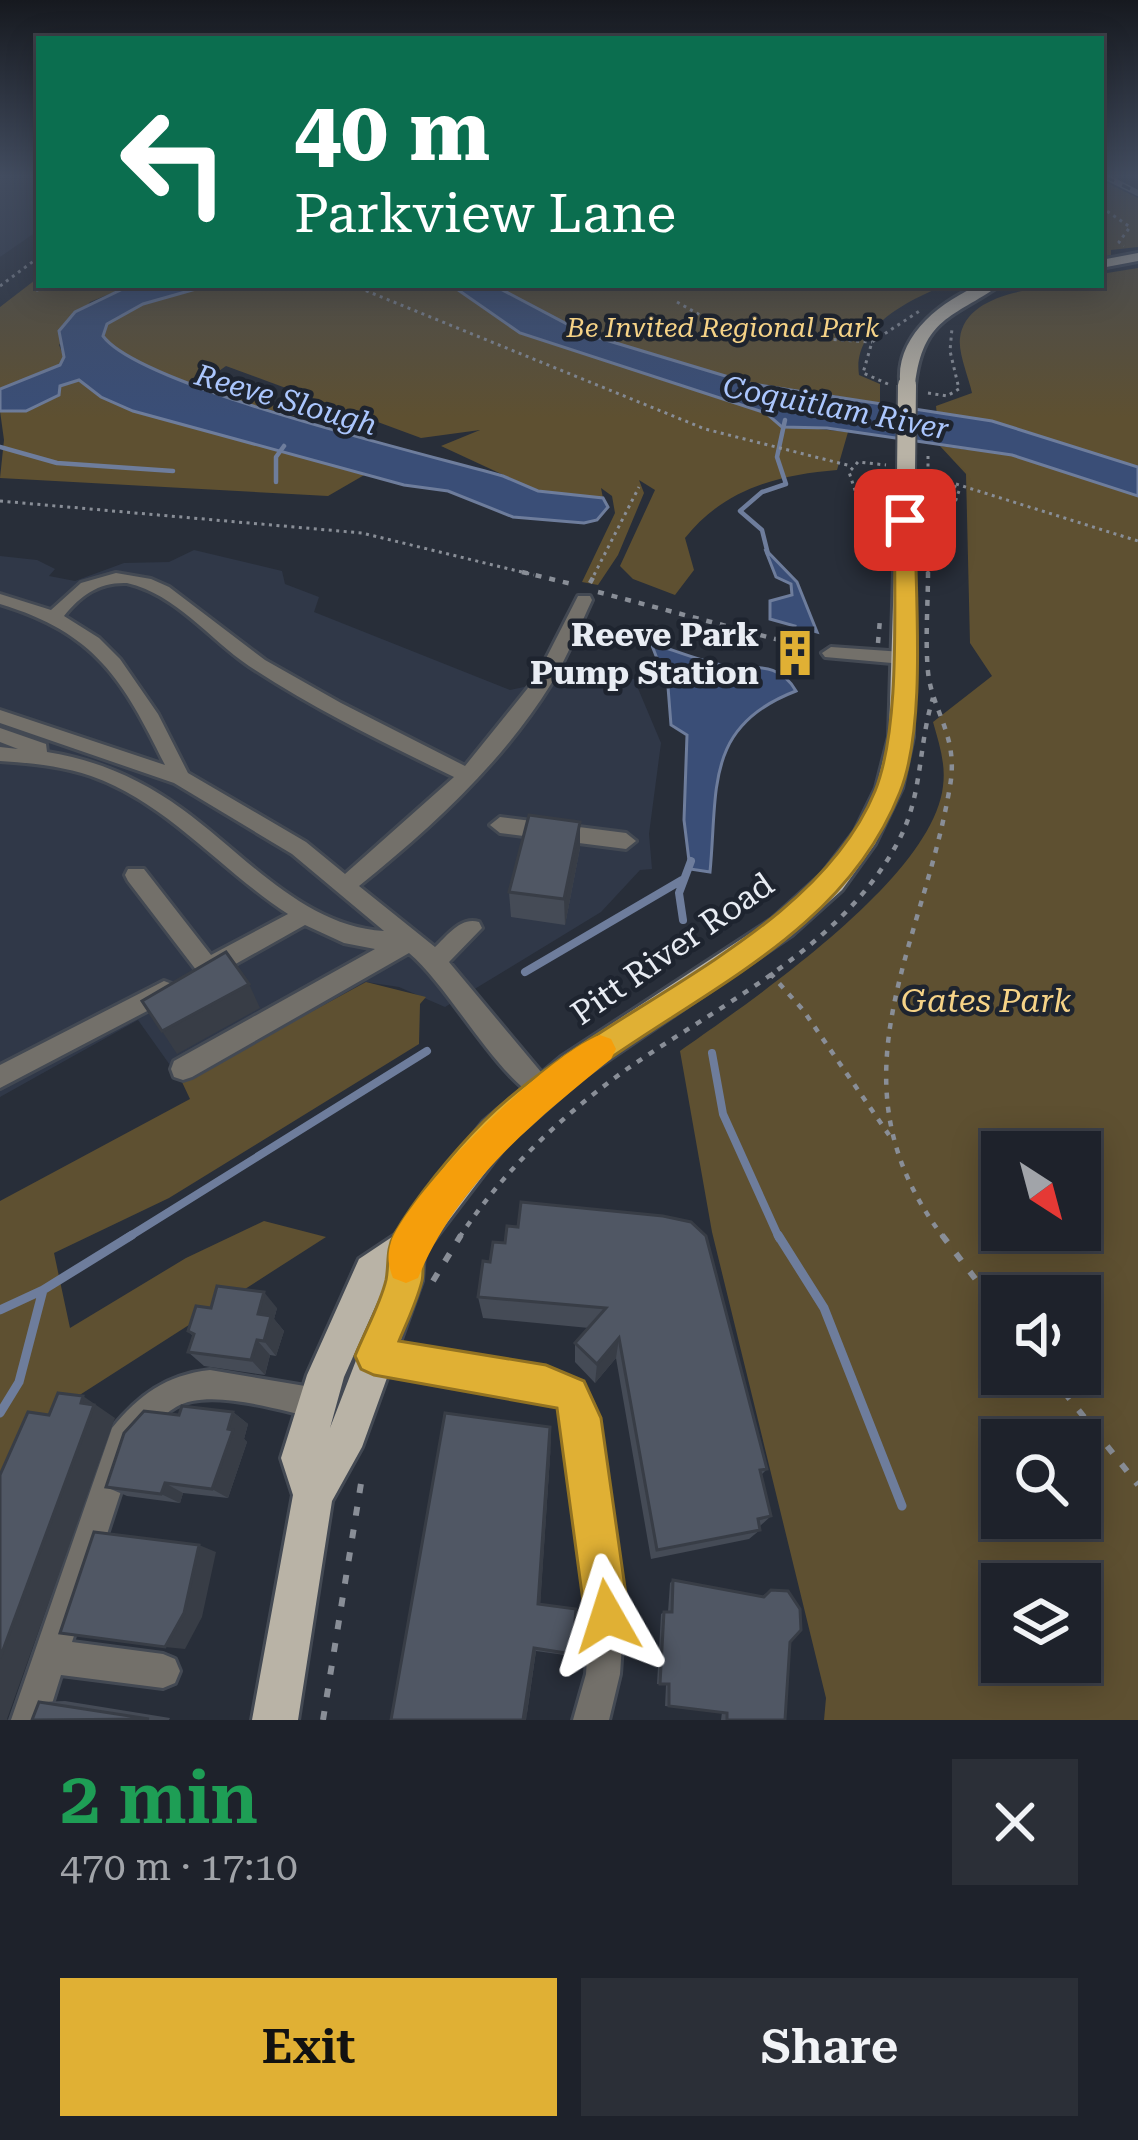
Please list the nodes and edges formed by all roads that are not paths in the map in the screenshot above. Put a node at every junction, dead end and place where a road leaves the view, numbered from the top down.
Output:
1 (988, 288) edge
2 (586, 594) road end
3 (0, 599) edge
4 (57, 614) junction
5 (831, 653) road end
6 (903, 658) junction
7 (0, 716) edge
8 (0, 736) edge
9 (0, 754) edge
10 (52, 758) junction
11 (464, 774) junction
12 (181, 778) junction
13 (500, 825) dead end
14 (626, 841) dead end
15 (136, 875) dead end
16 (343, 887) junction
17 (307, 914) junction
18 (471, 928) dead end
19 (409, 942) junction
20 (436, 961) junction
21 (208, 968) junction
22 (183, 1069) dead end
23 (0, 1077) edge
24 (544, 1090) junction
25 (407, 1247) junction
26 (374, 1356) junction
27 (317, 1403) junction
28 (313, 1495) junction
29 (50, 1656) junction
30 (163, 1671) dead end
31 (29, 1720) edge
32 (275, 1720) edge
33 (591, 1720) edge

1 - 6 main road, Pitt River Road, bridge
2 - 11 lane
3 - 4 lane
4 - 11 lane
4 - 12 lane
5 - 6 lane
6 - 24 main road, Pitt River Road
7 - 12 lane
8 - 10 lane
9 - 10 lane
10 - 17 lane
11 - 16 lane
12 - 16 lane
13 - 14 lane
15 - 21 lane
16 - 19 lane
17 - 19 lane
17 - 21 lane
18 - 20 lane
19 - 20 lane
19 - 22 lane
20 - 24 lane
21 - 23 lane
24 - 25 main road, Pitt River Road
25 - 26 main road, Pitt River Road
25 - 27 main road, Pitt River Road
26 - 28 main road, Pitt River Road
26 - 33 lane
27 - 28 main road, Pitt River Road
27 - 29 lane
28 - 32 main road, Pitt River Road
29 - 30 lane
29 - 31 lane

